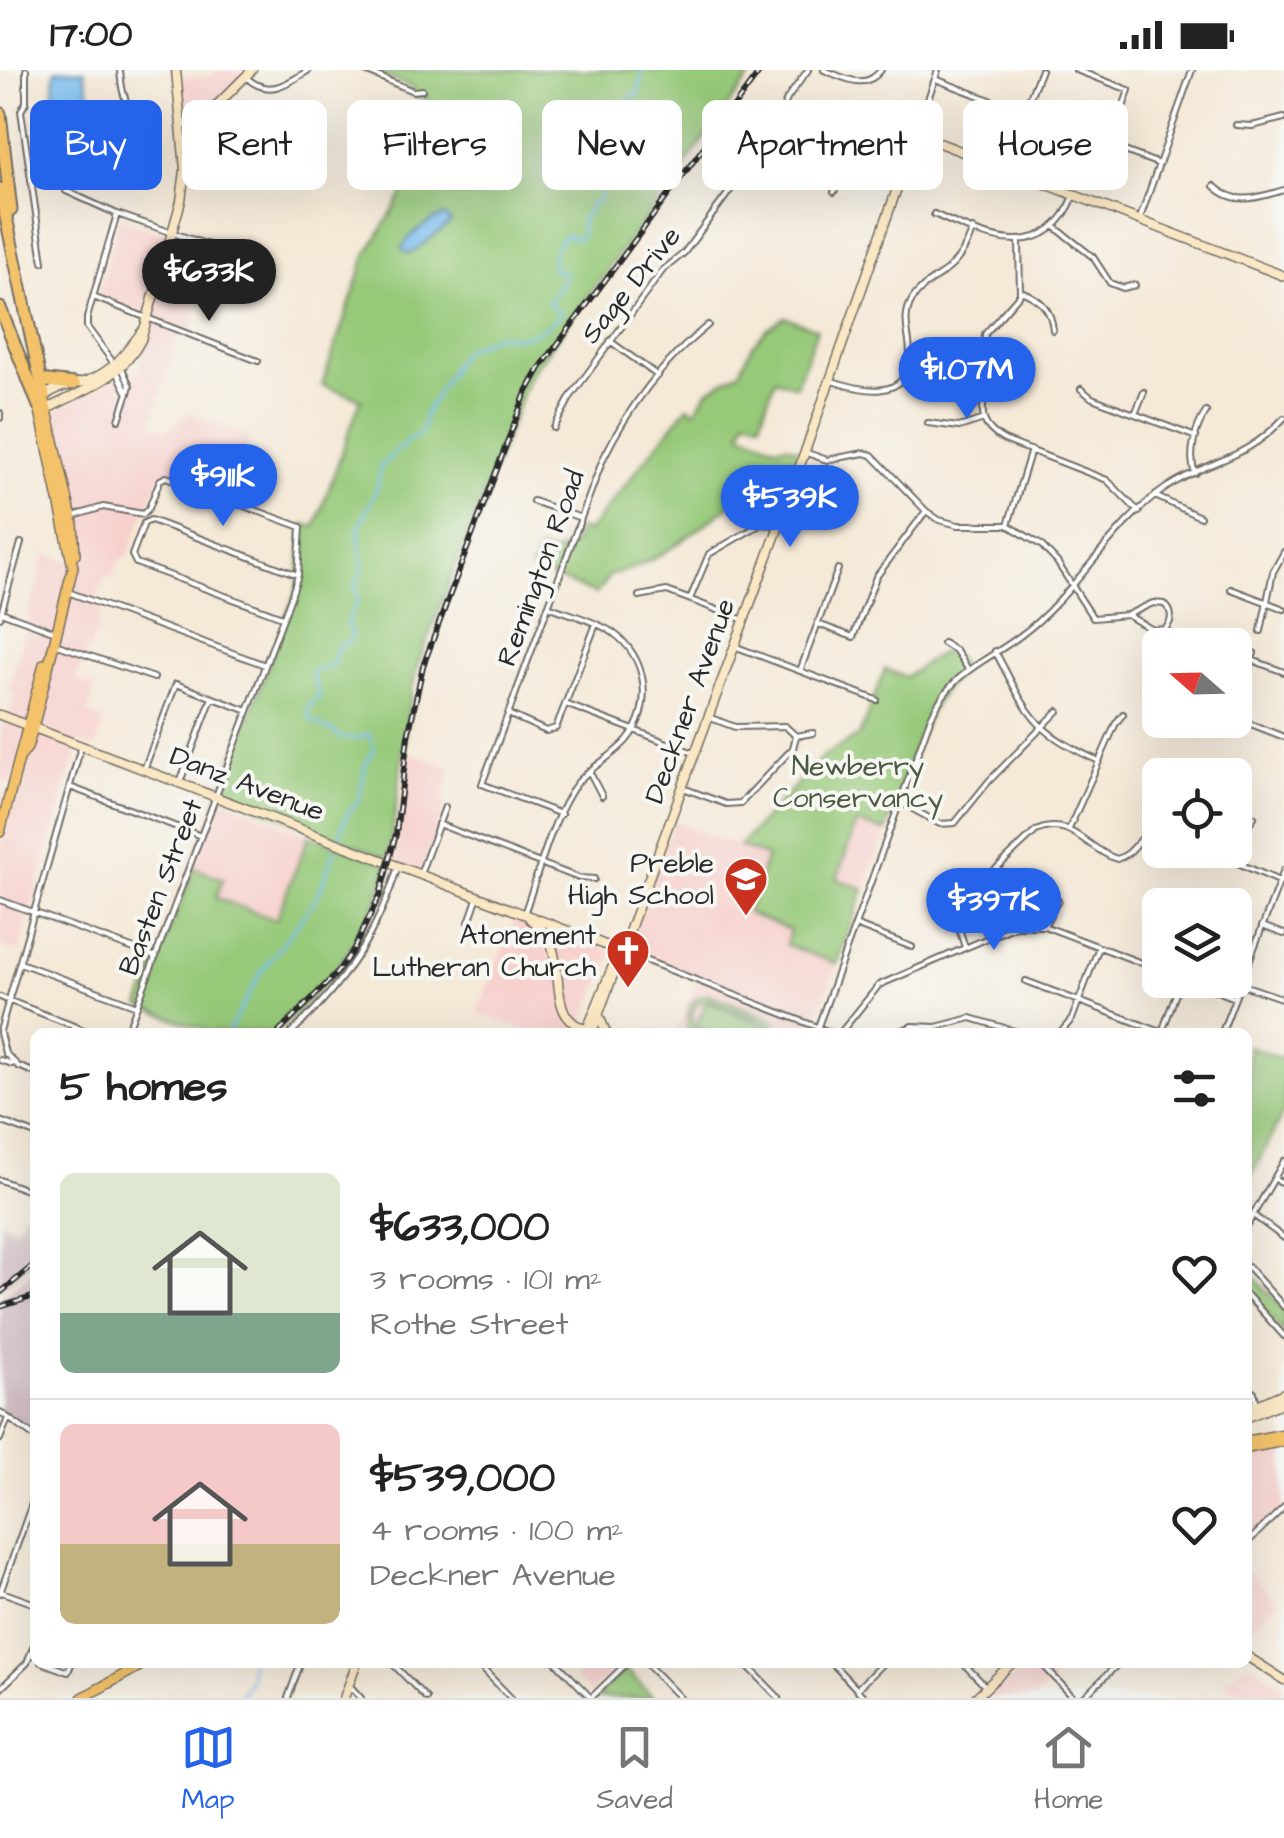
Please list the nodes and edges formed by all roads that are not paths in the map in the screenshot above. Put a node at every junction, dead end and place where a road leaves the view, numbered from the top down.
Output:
1 (26, 70) edge
2 (120, 70) edge
3 (176, 70) edge
4 (309, 70) edge
5 (362, 70) edge
6 (808, 70) edge
7 (824, 70) edge
8 (881, 70) edge
9 (938, 70) edge
10 (1040, 70) edge
11 (1076, 70) edge
12 (1192, 70) edge
13 (248, 73) edge
14 (935, 79) junction
15 (422, 90) dead end
16 (125, 100) edge
17 (222, 100) edge
18 (786, 100) edge
19 (928, 100) edge
20 (990, 100) edge
21 (1029, 100) edge
22 (1125, 100) edge
23 (0, 113) edge
24 (1283, 118) edge
25 (1236, 125) dead end
26 (1284, 127) edge
27 (182, 128) edge
28 (943, 145) edge
29 (1128, 152) edge
30 (1159, 164) junction
31 (182, 185) edge
32 (1214, 186) dead end
33 (0, 189) edge
34 (731, 190) edge
35 (896, 190) edge
36 (1284, 190) edge
37 (66, 191) dead end
38 (1074, 196) junction
39 (116, 214) junction
40 (934, 214) dead end
41 (1139, 221) junction
42 (1054, 227) junction
43 (973, 230) junction
44 (172, 234) junction
45 (1018, 242) junction
46 (232, 252) dead end
47 (44, 262) dead end
48 (17, 264) junction
49 (1284, 276) edge
50 (1135, 285) dead end
51 (1021, 291) junction
52 (93, 297) junction
53 (1, 310) edge
54 (147, 318) junction
55 (708, 325) dead end
56 (1053, 330) dead end
57 (610, 341) junction
58 (258, 361) dead end
59 (117, 366) junction
60 (1010, 370) dead end
61 (658, 376) junction
62 (986, 376) junction
63 (40, 380) junction
64 (830, 380) junction
65 (74, 384) junction
66 (1081, 389) dead end
67 (1144, 392) dead end
68 (43, 404) junction
69 (1206, 412) dead end
70 (1135, 414) junction
71 (1284, 418) edge
72 (984, 419) junction
73 (120, 420) dead end
74 (928, 423) dead end
75 (554, 428) dead end
76 (1196, 437) junction
77 (1030, 450) junction
78 (804, 452) junction
79 (1195, 472) junction
80 (1154, 496) junction
81 (533, 501) dead end
82 (787, 502) junction
83 (839, 502) dead end
84 (926, 511) junction
85 (1139, 512) junction
86 (1200, 517) dead end
87 (68, 518) junction
88 (580, 518) junction
89 (778, 526) junction
90 (1008, 526) junction
91 (21, 543) dead end
92 (1284, 552) edge
93 (838, 569) dead end
94 (298, 575) junction
95 (1072, 587) junction
96 (1231, 589) dead end
97 (68, 592) junction
98 (639, 596) dead end
99 (690, 600) junction
100 (1267, 603) junction
101 (548, 606) junction
102 (1284, 609) edge
103 (0, 614) edge
104 (1127, 615) junction
105 (284, 617) junction
106 (744, 620) junction
107 (596, 624) junction
108 (818, 624) junction
109 (1261, 631) dead end
110 (54, 642) junction
111 (943, 644) dead end
112 (734, 646) junction
113 (995, 652) junction
114 (1252, 660) dead end
115 (266, 665) junction
116 (968, 668) junction
117 (800, 671) junction
118 (1284, 672) edge
119 (154, 678) dead end
120 (212, 698) junction
121 (877, 700) dead end
122 (566, 704) junction
123 (248, 711) junction
124 (1058, 711) dead end
125 (508, 714) junction
126 (1123, 714) dead end
127 (0, 715) edge
128 (708, 717) junction
129 (1252, 726) edge
130 (30, 727) junction
131 (1040, 728) junction
132 (634, 730) junction
133 (814, 733) dead end
134 (796, 736) junction
135 (1284, 737) edge
136 (82, 746) junction
137 (694, 754) junction
138 (1099, 761) junction
139 (144, 769) junction
140 (589, 771) junction
141 (180, 782) junction
142 (70, 787) junction
143 (682, 788) junction
144 (216, 796) junction
145 (602, 796) dead end
146 (900, 802) junction
147 (445, 807) dead end
148 (561, 814) junction
149 (1254, 817) dead end
150 (1252, 820) edge
151 (438, 824) junction
152 (1069, 829) junction
153 (0, 832) edge
154 (202, 836) junction
155 (1142, 840) edge
156 (542, 864) junction
157 (398, 866) junction
158 (1245, 868) edge
159 (1284, 870) edge
160 (420, 874) junction
161 (594, 879) dead end
162 (1279, 881) junction
163 (478, 896) junction
164 (0, 900) edge
165 (1058, 900) dead end
166 (34, 912) junction
167 (529, 915) junction
168 (469, 922) dead end
169 (855, 925) junction
170 (1044, 926) junction
171 (1262, 926) junction
172 (1284, 934) edge
173 (1098, 946) junction
174 (912, 947) dead end
175 (965, 947) junction
176 (621, 951) junction
177 (1252, 952) edge
178 (156, 957) junction
179 (20, 962) junction
180 (1142, 963) edge
181 (1026, 982) dead end
182 (1252, 988) edge
183 (0, 997) edge
184 (1176, 998) edge
185 (1235, 998) edge
186 (1284, 1000) edge
187 (8, 1002) junction
188 (1078, 1002) junction
189 (137, 1006) junction
190 (598, 1016) junction
191 (301, 1024) junction
192 (1000, 1025) junction
193 (78, 1028) edge
194 (129, 1028) edge
195 (296, 1028) edge
196 (304, 1028) edge
197 (585, 1028) edge
198 (588, 1028) edge
199 (589, 1028) edge
200 (604, 1028) edge
201 (812, 1028) edge
202 (818, 1028) edge
203 (844, 1028) edge
204 (908, 1028) edge
205 (999, 1028) edge
206 (1008, 1028) edge
207 (1064, 1028) edge
208 (1150, 1028) edge
209 (1163, 1028) edge
210 (1224, 1028) edge
211 (0, 1030) edge
212 (0, 1060) edge
213 (18, 1066) junction
214 (30, 1071) edge
215 (0, 1121) edge
216 (30, 1132) edge
217 (1284, 1161) edge
218 (1275, 1179) junction
219 (0, 1180) edge
220 (1284, 1184) edge
221 (30, 1191) edge
222 (1253, 1215) joint
223 (1284, 1238) edge
224 (1252, 1272) edge
225 (1252, 1300) edge
226 (1284, 1307) edge
227 (1284, 1336) edge
228 (1252, 1390) edge
229 (1254, 1392) junction
230 (1283, 1396) edge
231 (1264, 1402) junction
232 (1252, 1408) edge
233 (1252, 1410) edge
234 (1252, 1411) edge
235 (0, 1412) edge
236 (8, 1418) junction
237 (30, 1433) edge
238 (1284, 1437) edge
239 (0, 1439) edge
240 (1252, 1443) edge
241 (1284, 1507) edge
242 (30, 1509) edge
243 (1252, 1534) edge
244 (0, 1592) edge
245 (30, 1602) edge
246 (1252, 1660) edge
247 (30, 1664) edge
248 (136, 1668) edge
249 (299, 1668) edge
250 (355, 1668) edge
251 (397, 1668) edge
252 (482, 1668) edge
253 (562, 1668) edge
254 (622, 1668) edge
255 (651, 1668) edge
256 (750, 1668) edge
257 (836, 1668) edge
258 (878, 1668) edge
259 (968, 1668) edge
260 (1007, 1668) edge
261 (1046, 1668) edge
262 (1112, 1670) edge
263 (1284, 1680) edge
264 (349, 1685) junction
265 (986, 1688) junction
266 (0, 1689) edge
267 (856, 1689) junction
268 (82, 1698) edge
269 (288, 1698) edge
270 (344, 1698) edge
271 (362, 1698) edge
272 (426, 1698) edge
273 (511, 1698) edge
274 (591, 1698) edge
275 (680, 1698) edge
276 (779, 1698) edge
277 (865, 1698) edge
278 (976, 1698) edge
279 (1074, 1698) edge
280 (1082, 1698) edge

1 - 47 street
2 - 16 street
3 - 27 street
4 - 13 street
5 - 15 street
6 - 18 street, Sage Drive
7 - 8 street
9 - 14 street, Deckner Avenue
10 - 21 street
11 - 22 street
12 - 30 street
13 - 17 street
14 - 19 street, Deckner Avenue
14 - 20 street
23 - 48 highway
24 - 25 street
24 - 26 street
28 - 38 street
29 - 30 street
30 - 41 street
31 - 44 street
32 - 36 street
33 - 48 highway
34 - 57 street, Sage Drive
35 - 64 street, Deckner Avenue
37 - 39 street
38 - 41 street
38 - 42 street
39 - 44 street
39 - 52 street
40 - 43 street
41 - 49 street
42 - 45 street
42 - 50 street
43 - 45 street
43 - 64 street
44 - 46 street
44 - 54 street
45 - 51 street
48 - 63 highway
51 - 56 street
51 - 62 street
52 - 54 street
52 - 59 street
53 - 68 highway
54 - 58 street
54 - 59 street
55 - 61 street, Remington Road
57 - 61 street
57 - 75 street, Sage Drive
59 - 65 street
59 - 68 street
59 - 73 street
60 - 62 street
61 - 88 street, Remington Road
62 - 72 street
63 - 65 highway
63 - 68 highway
64 - 78 street, Deckner Avenue
65 - 68 street
66 - 70 street
67 - 70 street
68 - 87 main road
69 - 76 street
70 - 76 street
71 - 79 street
72 - 74 street
72 - 77 street
76 - 79 street
77 - 85 street
77 - 90 street
78 - 82 street, Deckner Avenue
78 - 84 street
79 - 80 street
80 - 85 street
80 - 86 street
81 - 88 street
82 - 83 street
82 - 89 street, Deckner Avenue
84 - 90 street
84 - 108 street
85 - 95 street
87 - 94 street, Basten Street
87 - 97 main road
88 - 101 street, Remington Road
89 - 99 street
89 - 106 street, Deckner Avenue
90 - 95 street
91 - 103 street
92 - 100 street
93 - 108 street
94 - 105 street, Basten Street
94 - 105 street
95 - 104 street
95 - 113 street
96 - 100 street
97 - 110 main road
97 - 115 street
98 - 99 street
99 - 106 street
100 - 102 street
100 - 109 street
101 - 107 street
101 - 125 street, Remington Road
103 - 110 street
104 - 104 street
105 - 115 street, Basten Street
106 - 112 street, Deckner Avenue
107 - 122 street
107 - 132 street
108 - 117 street
110 - 119 street
110 - 130 main road
111 - 116 street
112 - 117 street
112 - 128 street, Deckner Avenue
113 - 116 street
113 - 131 street
114 - 118 street
115 - 123 street, Basten Street
116 - 146 street
117 - 121 street
120 - 123 street
120 - 139 street
120 - 141 street
122 - 125 street
122 - 132 street
123 - 144 street, Basten Street
124 - 131 street
125 - 148 street, Remington Road
126 - 138 street
127 - 130 street, Danz Avenue
128 - 134 street
128 - 137 street, Deckner Avenue
129 - 135 street
130 - 136 street, Danz Avenue
130 - 153 main road
131 - 138 street
131 - 146 street
132 - 137 street
132 - 140 street
133 - 134 street
134 - 143 street
136 - 139 street, Danz Avenue
136 - 142 street
137 - 143 street, Deckner Avenue
138 - 152 street
139 - 141 street, Danz Avenue
140 - 145 street
140 - 148 street
141 - 144 street, Danz Avenue
142 - 154 street
142 - 166 street
143 - 176 street, Deckner Avenue
144 - 154 street, Basten Street
144 - 157 street, Danz Avenue
146 - 169 street
147 - 151 street
148 - 156 street
149 - 150 street
151 - 156 street
151 - 160 street
152 - 155 street
152 - 175 street
154 - 178 street, Basten Street
156 - 161 street
156 - 167 street
157 - 160 street, Danz Avenue
157 - 191 street
158 - 162 street
159 - 162 street
160 - 163 street, Danz Avenue
162 - 171 street
163 - 167 street, Danz Avenue
163 - 168 street
164 - 166 street
165 - 170 street
166 - 178 street
166 - 179 street
167 - 176 street, Danz Avenue
167 - 197 street
169 - 174 street
169 - 202 street
170 - 173 street
170 - 175 street
171 - 172 street
171 - 177 street
173 - 180 street
173 - 188 street
175 - 203 street
176 - 190 street, Deckner Avenue
176 - 198 street, Deckner Avenue
176 - 201 street
178 - 189 street, Basten Street
179 - 187 street
179 - 189 street
181 - 188 street
182 - 186 street
183 - 187 street
184 - 209 street
185 - 210 street
187 - 193 street
187 - 211 street
188 - 207 street
188 - 208 street
189 - 194 street, Basten Street
190 - 199 street, Deckner Avenue
190 - 200 street
191 - 195 street
191 - 196 street
192 - 204 street
192 - 205 street
192 - 206 street
211 - 213 street
212 - 213 street
213 - 214 street
215 - 216 street
217 - 218 street
218 - 220 street
218 - 222 street
219 - 221 street
222 - 223 street
224 - 226 street
225 - 227 street
228 - 229 street
229 - 231 street
229 - 232 street
230 - 231 street
230 - 234 street
231 - 233 street
235 - 236 street
236 - 237 street
236 - 239 street
238 - 240 main road
241 - 243 street
242 - 244 street
244 - 245 street
246 - 263 street
247 - 266 street
248 - 268 main road
249 - 269 street
250 - 264 street
251 - 272 street
252 - 273 street
253 - 274 street
254 - 274 street
255 - 275 street
256 - 276 street
257 - 267 street
258 - 267 street
259 - 265 street
260 - 265 street
261 - 279 street
262 - 280 street
264 - 270 street
264 - 271 street
265 - 278 street
267 - 277 street

